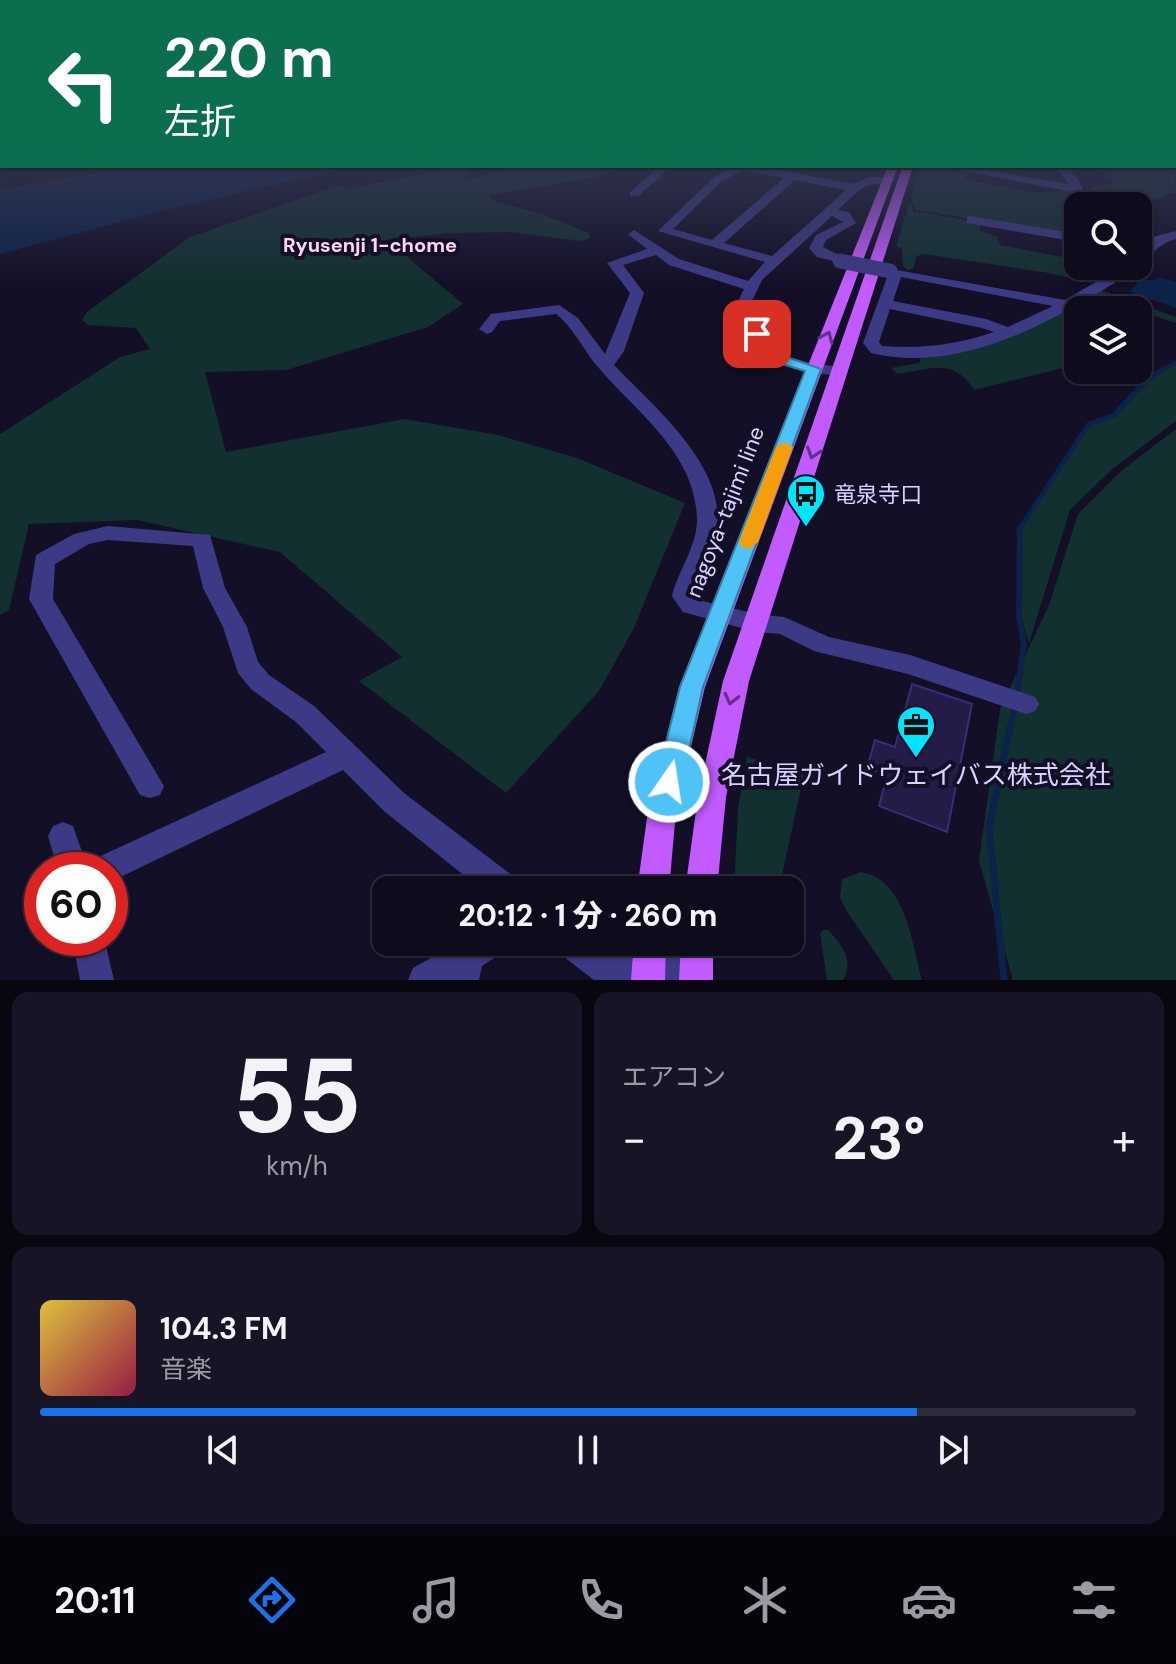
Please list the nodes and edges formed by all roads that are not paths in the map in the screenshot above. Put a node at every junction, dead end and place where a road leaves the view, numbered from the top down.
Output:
1 (703, 194) edge
2 (772, 194) edge
3 (850, 194) edge
4 (883, 194) edge
5 (898, 194) edge
6 (832, 212) junction
7 (971, 220) dead end
8 (634, 234) dead end
9 (1176, 235) edge
10 (1064, 236) edge
11 (714, 245) junction
12 (1152, 246) edge
13 (656, 251) junction
14 (775, 261) junction
15 (893, 272) junction
16 (1101, 280) edge
17 (749, 286) junction
18 (1080, 296) edge
19 (887, 304) junction
20 (1064, 304) edge
21 (1064, 307) edge
22 (487, 329) dead end
23 (1009, 333) junction
24 (605, 365) junction
25 (813, 369) junction
26 (839, 371) junction
27 (721, 613) junction
28 (756, 623) junction
29 (1026, 704) dead end
30 (347, 755) junction
31 (150, 786) dead end
32 (63, 836) dead end
33 (68, 852) edge
34 (128, 858) edge
35 (488, 876) edge
36 (655, 876) edge
37 (703, 876) edge
38 (92, 956) edge
39 (589, 956) edge
40 (472, 959) edge
41 (696, 964) edge
42 (645, 968) edge
43 (97, 980) edge
44 (425, 980) edge

1 - 11 street
2 - 11 street
3 - 6 street
25 -> 4 main road, nagoya-tajimi line
5 - 26 main road
6 - 14 street
6 - 15 street, bridge
7 - 10 street
8 - 13 street
9 - 12 street
11 - 14 street
13 - 17 street
13 - 24 street
14 - 17 street
15 - 19 street
15 - 20 street
16 - 18 street
17 - 25 street
19 - 23 street
19 - 23 street
21 - 23 street
22 - 24 street
24 - 27 street
25 - 26 street
25 - 27 main road, nagoya-tajimi line
26 -> 28 main road
27 - 28 street
27 - 36 main road, nagoya-tajimi line
28 - 29 street
28 -> 37 main road
30 - 31 street
30 - 34 street
30 - 35 street
32 - 33 street
38 - 43 street
39 - 42 street
40 - 44 street
41 - 42 street

